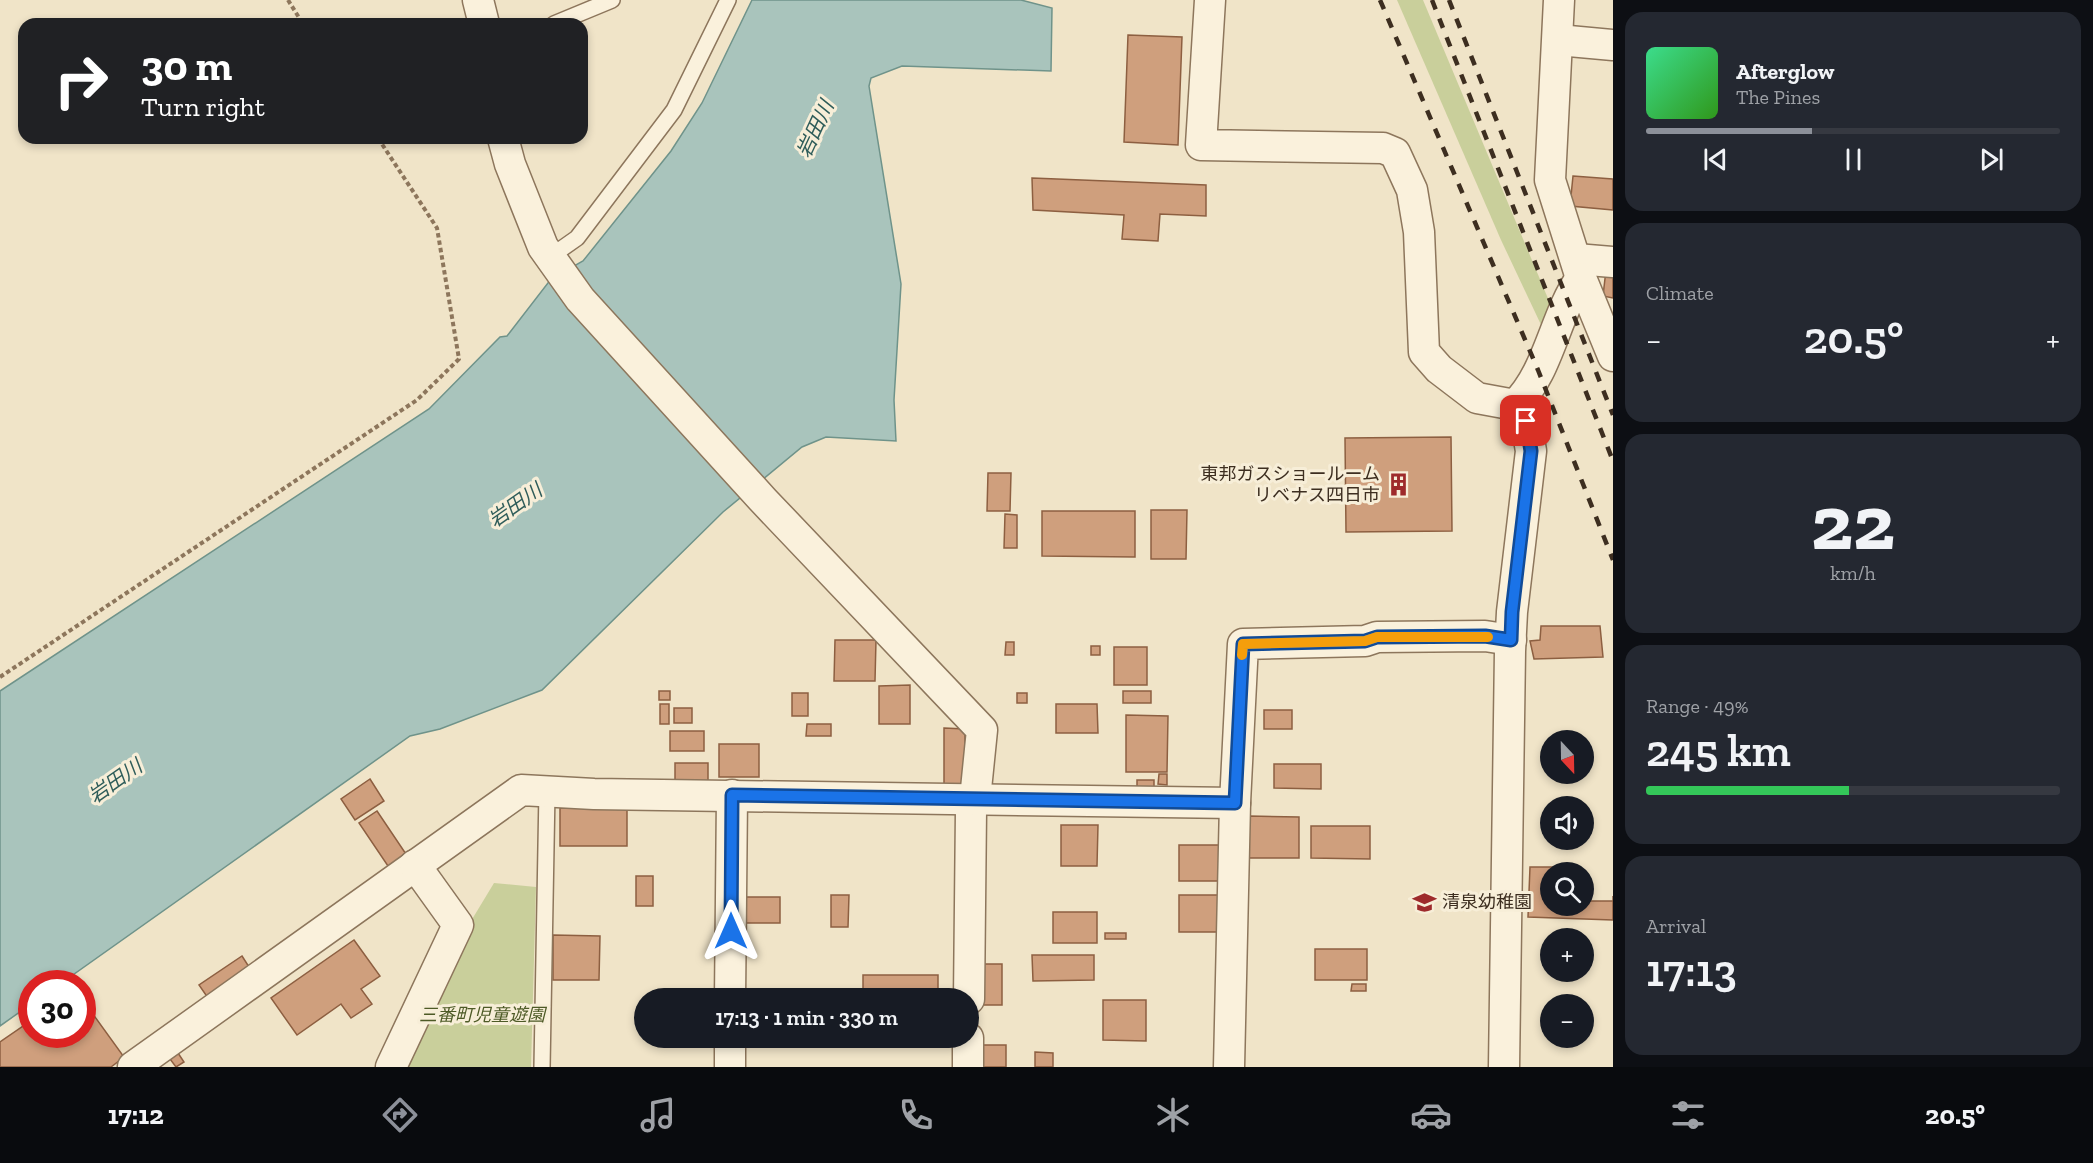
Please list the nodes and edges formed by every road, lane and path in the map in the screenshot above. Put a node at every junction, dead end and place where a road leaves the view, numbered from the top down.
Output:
1 (288, 0) edge
2 (478, 0) edge
3 (612, 0) edge
4 (728, 0) edge
5 (1210, 0) edge
6 (1559, 0) edge
7 (299, 18) edge
8 (482, 18) edge
9 (568, 18) edge
10 (1558, 40) junction
11 (1613, 45) edge
12 (382, 144) edge
13 (505, 144) edge
14 (552, 261) junction
15 (1613, 261) edge
16 (1579, 268) junction
17 (1613, 356) edge
18 (1515, 405) junction
19 (1511, 640) junction
20 (0, 676) edge
21 (547, 791) junction
22 (732, 795) junction
23 (975, 799) junction
24 (1235, 803) junction
25 (416, 866) junction
26 (730, 988) edge
27 (969, 988) edge
28 (730, 1048) edge
29 (968, 1048) edge
30 (133, 1067) edge
31 (391, 1067) edge
32 (542, 1067) edge
33 (730, 1067) edge
34 (968, 1067) edge
35 (1229, 1067) edge
36 (1504, 1067) edge

1 - 7 path
2 - 8 street
3 - 9 lane
4 - 14 lane
5 - 18 street
6 - 10 street
10 - 11 street
10 - 16 street
12 - 20 path
13 - 14 street
14 - 23 street
15 - 16 street
16 - 17 street
16 - 18 street
18 - 19 street
19 - 24 street
19 - 36 street
21 - 22 street
21 - 25 street
21 - 32 lane
22 - 23 street
22 - 26 street
23 - 24 street
23 - 27 street
24 - 35 street
25 - 30 street
25 - 31 street
28 - 33 street
29 - 34 street

